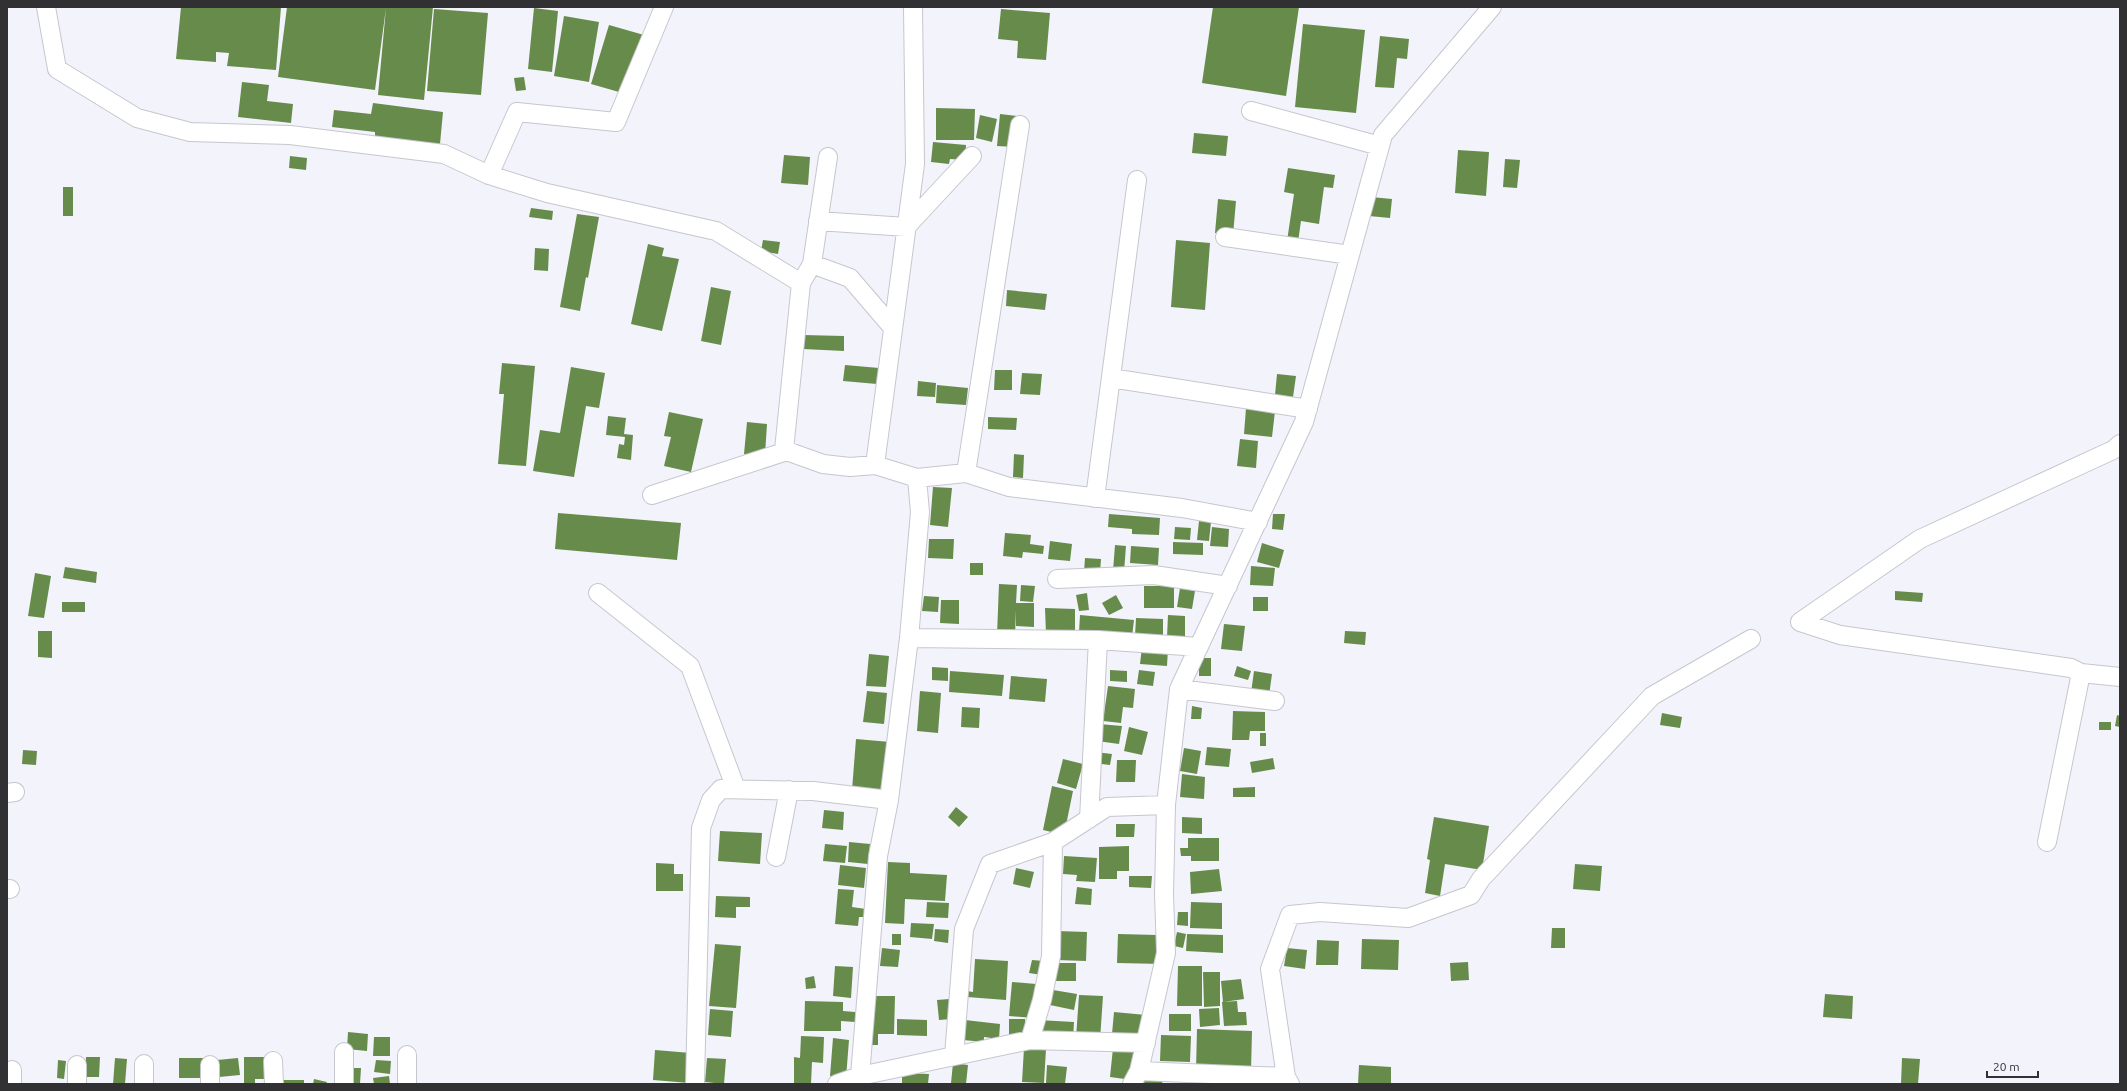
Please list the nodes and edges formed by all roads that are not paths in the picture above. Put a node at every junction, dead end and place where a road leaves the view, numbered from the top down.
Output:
1 (46, 7) edge
2 (664, 7) edge
3 (913, 7) edge
4 (1492, 7) edge
5 (1251, 111) dead end
6 (1020, 125) dead end
7 (1380, 146) junction
8 (972, 156) dead end
9 (828, 157) dead end
10 (489, 175) junction
11 (1137, 180) dead end
12 (818, 222) junction
13 (906, 228) junction
14 (1225, 237) dead end
15 (1350, 255) junction
16 (812, 264) junction
17 (801, 284) junction
18 (893, 328) junction
19 (1110, 378) junction
20 (1308, 409) junction
21 (2120, 444) edge
22 (787, 451) junction
23 (875, 465) junction
24 (966, 473) junction
25 (917, 478) junction
26 (652, 494) dead end
27 (1095, 498) junction
28 (1258, 522) junction
29 (1057, 579) dead end
30 (1228, 586) junction
31 (598, 592) dead end
32 (909, 638) junction
33 (1751, 639) dead end
34 (1098, 640) junction
35 (1199, 647) junction
36 (2081, 673) junction
37 (2120, 677) edge
38 (1179, 689) junction
39 (1274, 701) dead end
40 (736, 789) junction
41 (789, 790) junction
42 (889, 800) junction
43 (1166, 805) junction
44 (1088, 819) junction
45 (1053, 842) junction
46 (2047, 842) dead end
47 (776, 857) dead end
48 (1030, 1040) junction
49 (1146, 1043) junction
50 (344, 1052) dead end
51 (407, 1055) dead end
52 (954, 1056) junction
53 (273, 1061) dead end
54 (144, 1064) dead end
55 (77, 1065) dead end
56 (210, 1065) dead end
57 (1136, 1077) edge
58 (860, 1080) edge
59 (1288, 1080) edge
60 (77, 1084) edge
61 (144, 1084) edge
62 (210, 1084) edge
63 (274, 1084) edge
64 (344, 1084) edge
65 (407, 1084) edge
66 (695, 1084) edge
67 (837, 1084) edge

1 - 10 street
2 - 10 street
3 - 13 street
4 - 7 street
5 - 7 street
6 - 24 street
7 - 15 street
8 - 13 street
9 - 12 street
10 - 17 street
11 - 19 street
12 - 13 street
12 - 16 street
13 - 18 street
14 - 15 street
15 - 20 street
16 - 17 street
16 - 18 street
17 - 22 street
18 - 23 street
19 - 20 street
19 - 27 street
20 - 28 street
21 - 36 street
22 - 23 street
22 - 26 street
23 - 25 street
24 - 25 street
24 - 27 street
25 - 32 street
27 - 28 street
28 - 30 street
29 - 30 street
30 - 35 street
31 - 40 street
32 - 34 street
32 - 42 street
33 - 59 street
34 - 35 street
34 - 44 street
35 - 38 street
36 - 37 street
36 - 46 street
38 - 39 street
38 - 43 street
40 - 41 street
40 - 66 street
41 - 42 street
41 - 47 street
42 - 58 street
43 - 44 street
43 - 49 street
44 - 45 street
45 - 48 street
45 - 52 street
48 - 49 street
48 - 52 street
49 - 57 street
50 - 64 street
51 - 65 street
52 - 58 street
53 - 63 street
54 - 61 street
55 - 60 street
56 - 62 street
57 - 59 street
58 - 67 street

